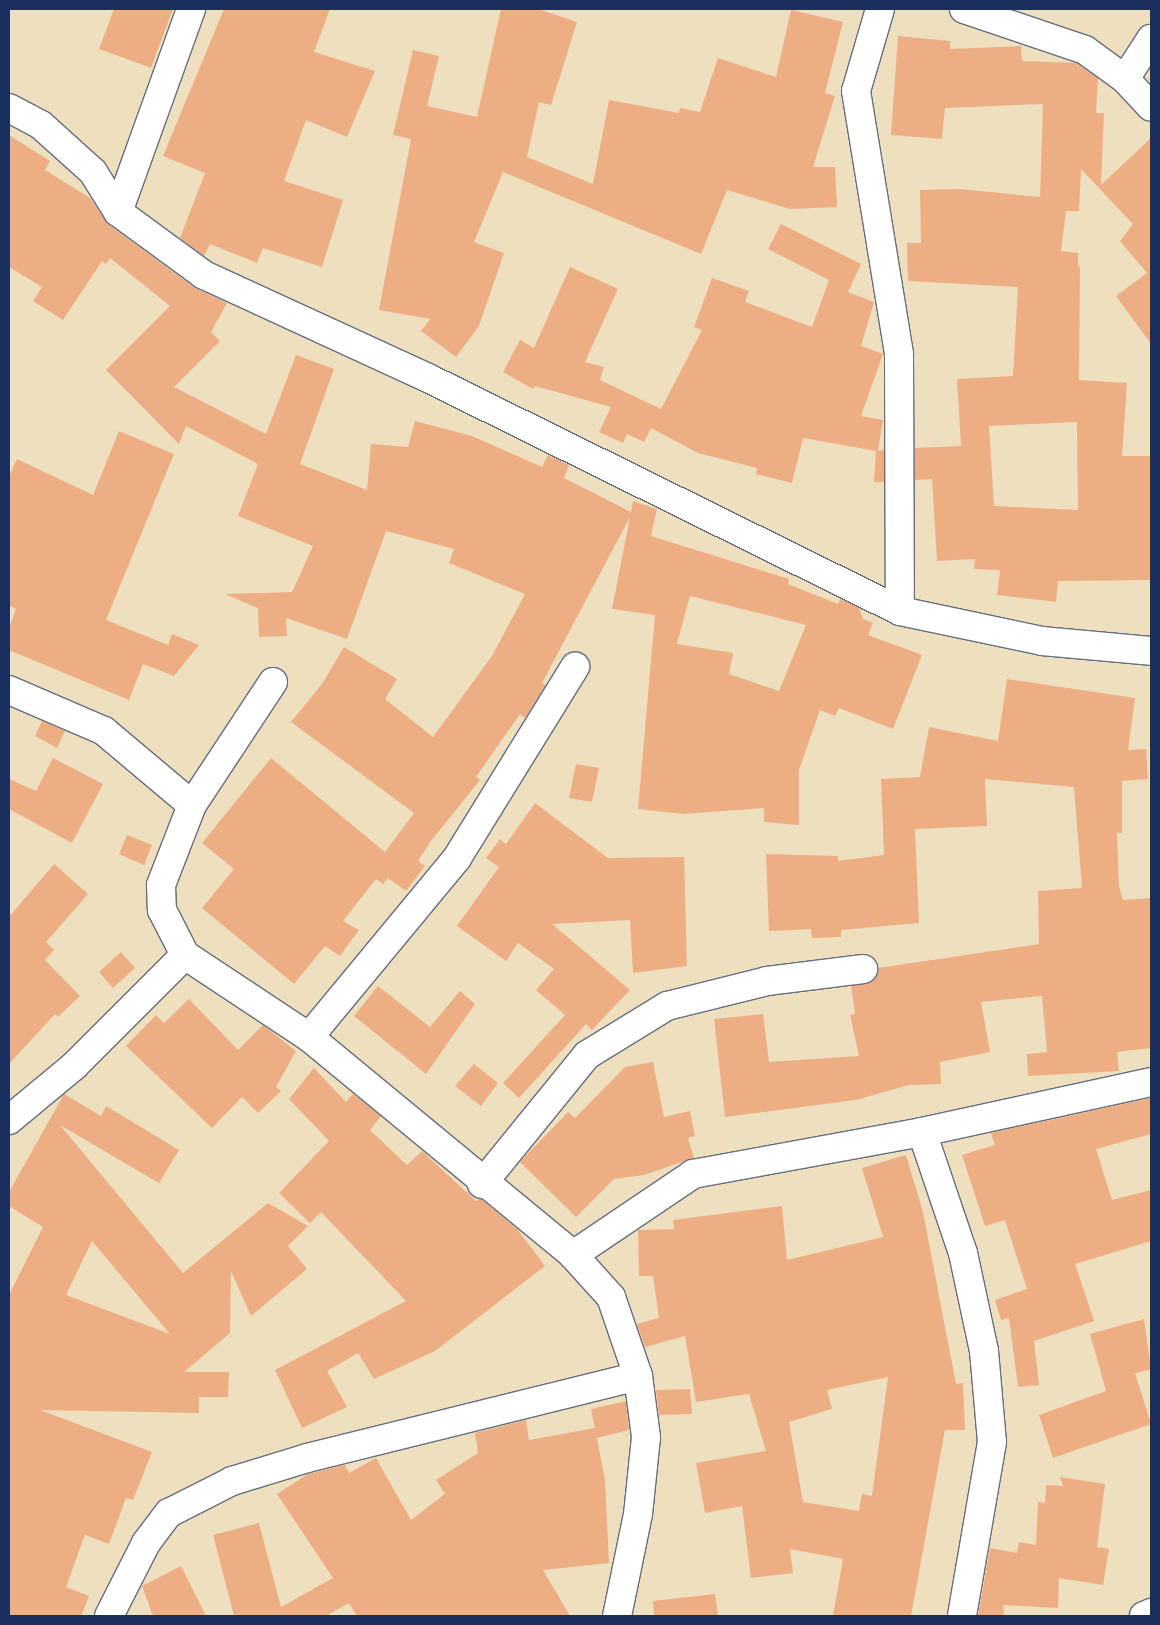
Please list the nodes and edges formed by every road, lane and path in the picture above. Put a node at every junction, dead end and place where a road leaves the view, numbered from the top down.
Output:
1 (191, 9) edge
2 (880, 9) edge
3 (964, 9) edge
4 (1151, 39) edge
5 (1125, 79) junction
6 (1151, 107) edge
7 (9, 108) edge
8 (118, 212) junction
9 (900, 611) junction
10 (1151, 651) edge
11 (575, 667) dead end
12 (273, 682) dead end
13 (9, 690) edge
14 (192, 805) junction
15 (185, 954) junction
16 (863, 969) dead end
17 (309, 1037) junction
18 (1151, 1082) edge
19 (9, 1120) edge
20 (922, 1132) junction
21 (482, 1184) junction
22 (573, 1255) junction
23 (638, 1376) junction
24 (1151, 1613) edge
25 (109, 1616) edge
26 (617, 1616) edge
27 (962, 1616) edge
28 (1144, 1616) edge

1 - 8 street
2 - 9 street
3 - 5 street
4 - 5 street
5 - 6 street
7 - 8 street
8 - 9 street
9 - 10 street
11 - 17 street
12 - 14 street
13 - 14 street
14 - 15 street
15 - 17 street
15 - 19 street
16 - 21 street
17 - 21 street
18 - 20 street
20 - 22 street
20 - 27 street
21 - 22 street
22 - 23 street
23 - 25 street
23 - 26 street
24 - 28 street

